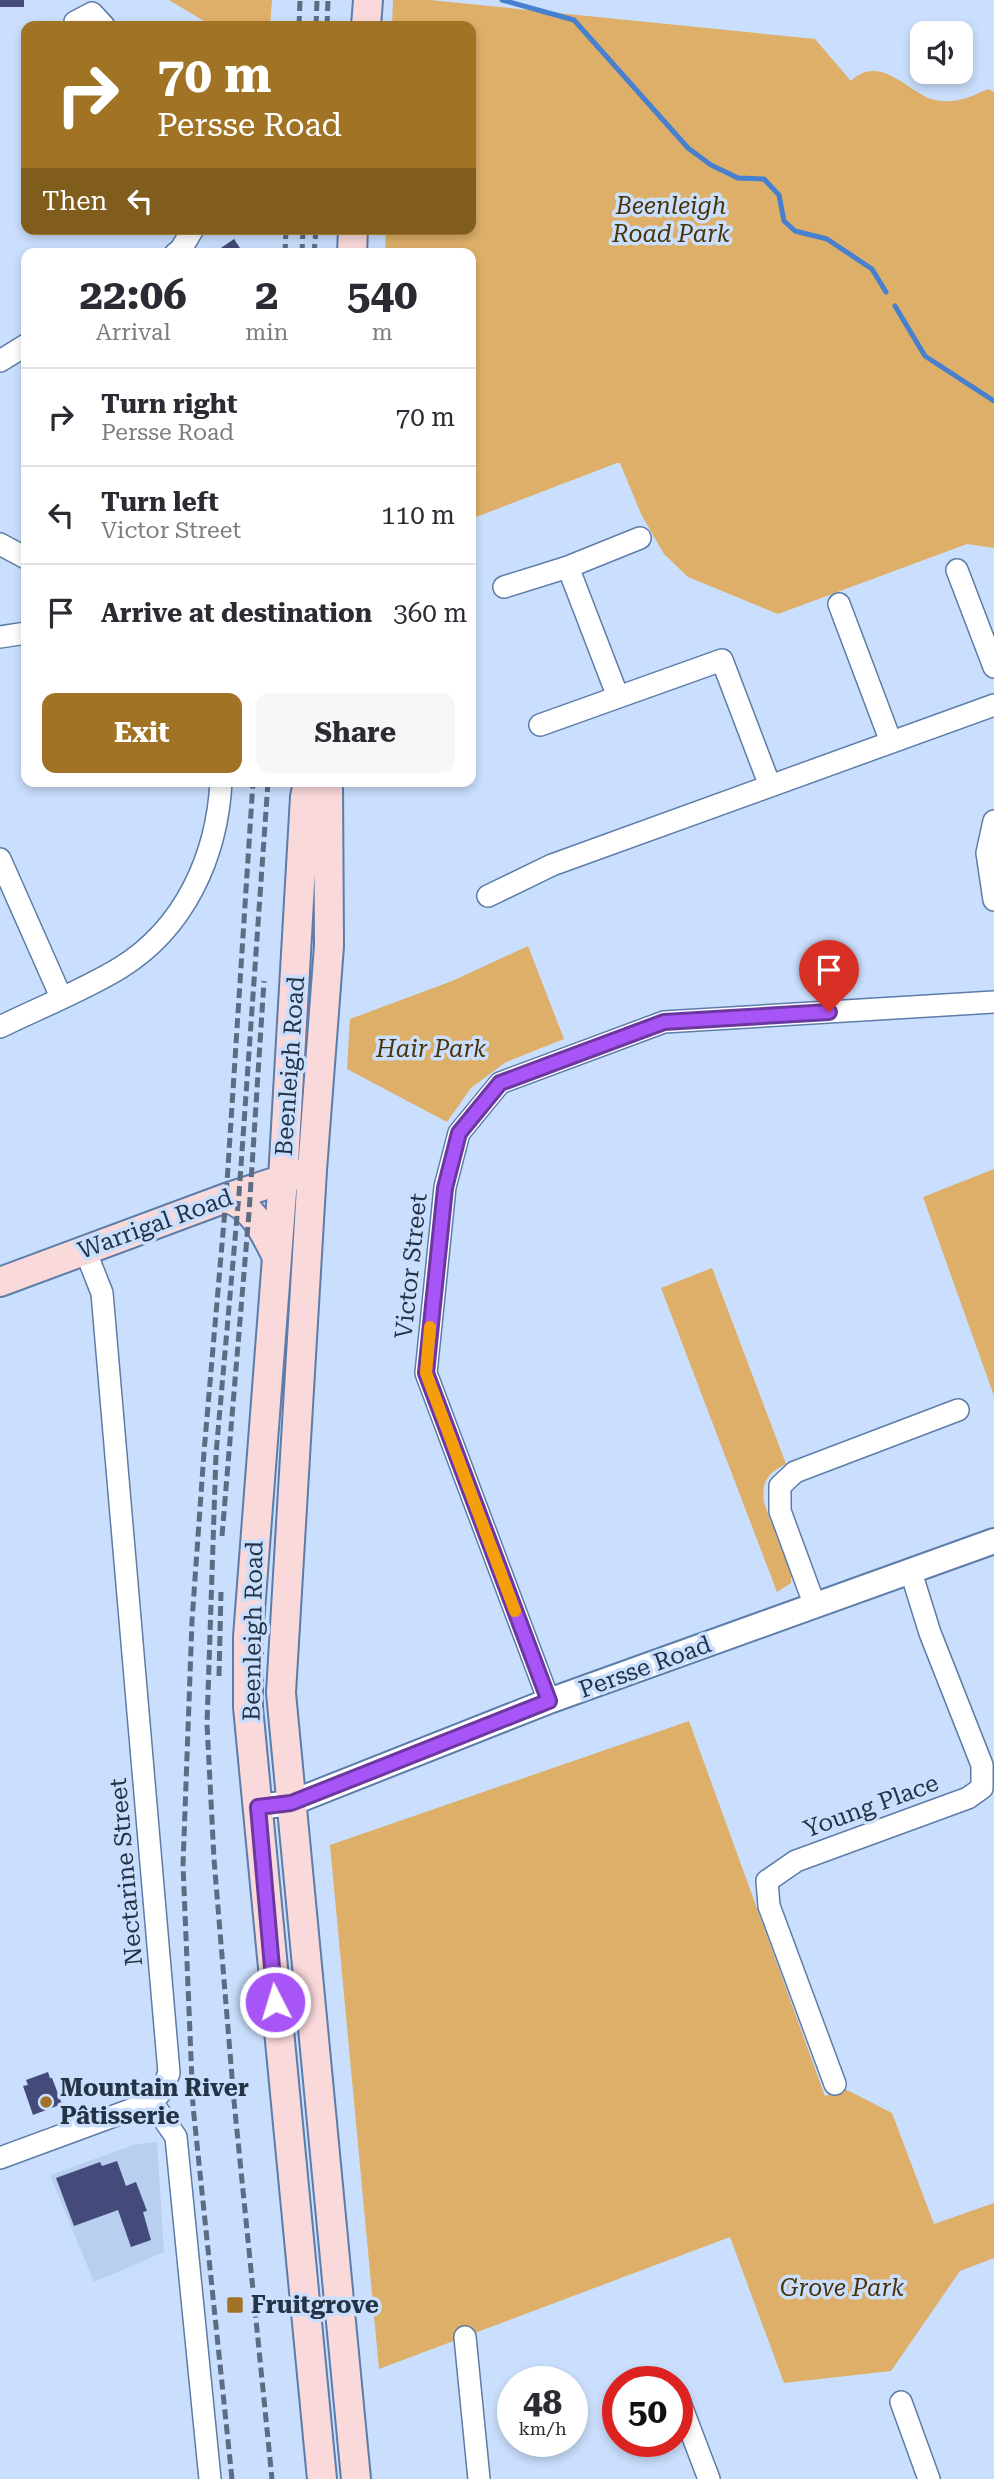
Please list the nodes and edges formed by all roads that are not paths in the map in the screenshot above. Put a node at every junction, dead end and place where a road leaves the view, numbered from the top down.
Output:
1 (368, 0) edge
2 (77, 21) edge
3 (99, 21) edge
4 (366, 21) edge
5 (21, 348) edge
6 (0, 361) edge
7 (640, 538) dead end
8 (0, 544) edge
9 (21, 555) edge
10 (568, 567) junction
11 (957, 570) dead end
12 (504, 587) dead end
13 (839, 604) dead end
14 (21, 634) edge
15 (0, 637) edge
16 (994, 667) edge
17 (618, 697) junction
18 (994, 705) edge
19 (540, 725) dead end
20 (891, 742) junction
21 (770, 786) junction
22 (221, 787) edge
23 (307, 787) edge
24 (328, 787) edge
25 (994, 821) edge
26 (0, 859) edge
27 (488, 896) dead end
28 (994, 900) edge
29 (61, 997) junction
30 (994, 1002) edge
31 (0, 1027) edge
32 (312, 1170) junction
33 (283, 1179) junction
34 (226, 1198) junction
35 (85, 1250) junction
36 (276, 1255) junction
37 (0, 1282) edge
38 (958, 1410) dead end
39 (994, 1541) edge
40 (911, 1572) junction
41 (814, 1606) junction
42 (549, 1701) junction
43 (291, 1803) junction
44 (258, 1807) junction
45 (835, 2084) dead end
46 (152, 2102) junction
47 (0, 2158) edge
48 (465, 2337) dead end
49 (901, 2402) dead end
50 (693, 2437) edge
51 (211, 2479) edge
52 (322, 2479) edge
53 (356, 2479) edge
54 (479, 2479) edge
55 (709, 2479) edge
56 (929, 2479) edge

1 - 4 main road
2 - 3 street
5 - 6 street
7 - 10 street
8 - 9 street
10 - 12 street
10 - 17 street
11 - 16 street
13 - 20 street
14 - 15 street
17 - 19 street
17 - 21 street
18 - 20 street
20 - 21 street
21 - 27 street
22 - 29 street
23 - 33 main road, Beenleigh Road
24 - 32 main road, Beenleigh Road
25 - 28 street
26 - 29 street
29 - 31 street
30 - 42 street, Victor Street
32 - 33 main road, Warrigal Road
32 - 43 main road, Beenleigh Road
33 - 34 main road, Warrigal Road
33 - 36 main road, Beenleigh Road
34 - 35 main road, Warrigal Road
34 - 36 main road
35 - 37 main road, Warrigal Road
35 - 46 street, Nectarine Street
36 - 44 main road, Beenleigh Road
38 - 41 street
39 - 40 street, Persse Road
40 - 41 street, Persse Road
40 - 45 street, Young Place
41 - 42 street, Persse Road
42 - 43 street, Persse Road
43 - 44 street, Persse Road
43 - 53 main road, Beenleigh Road
44 - 52 main road, Beenleigh Road
46 - 47 street
46 - 51 street
48 - 54 street
49 - 56 street
50 - 55 street

